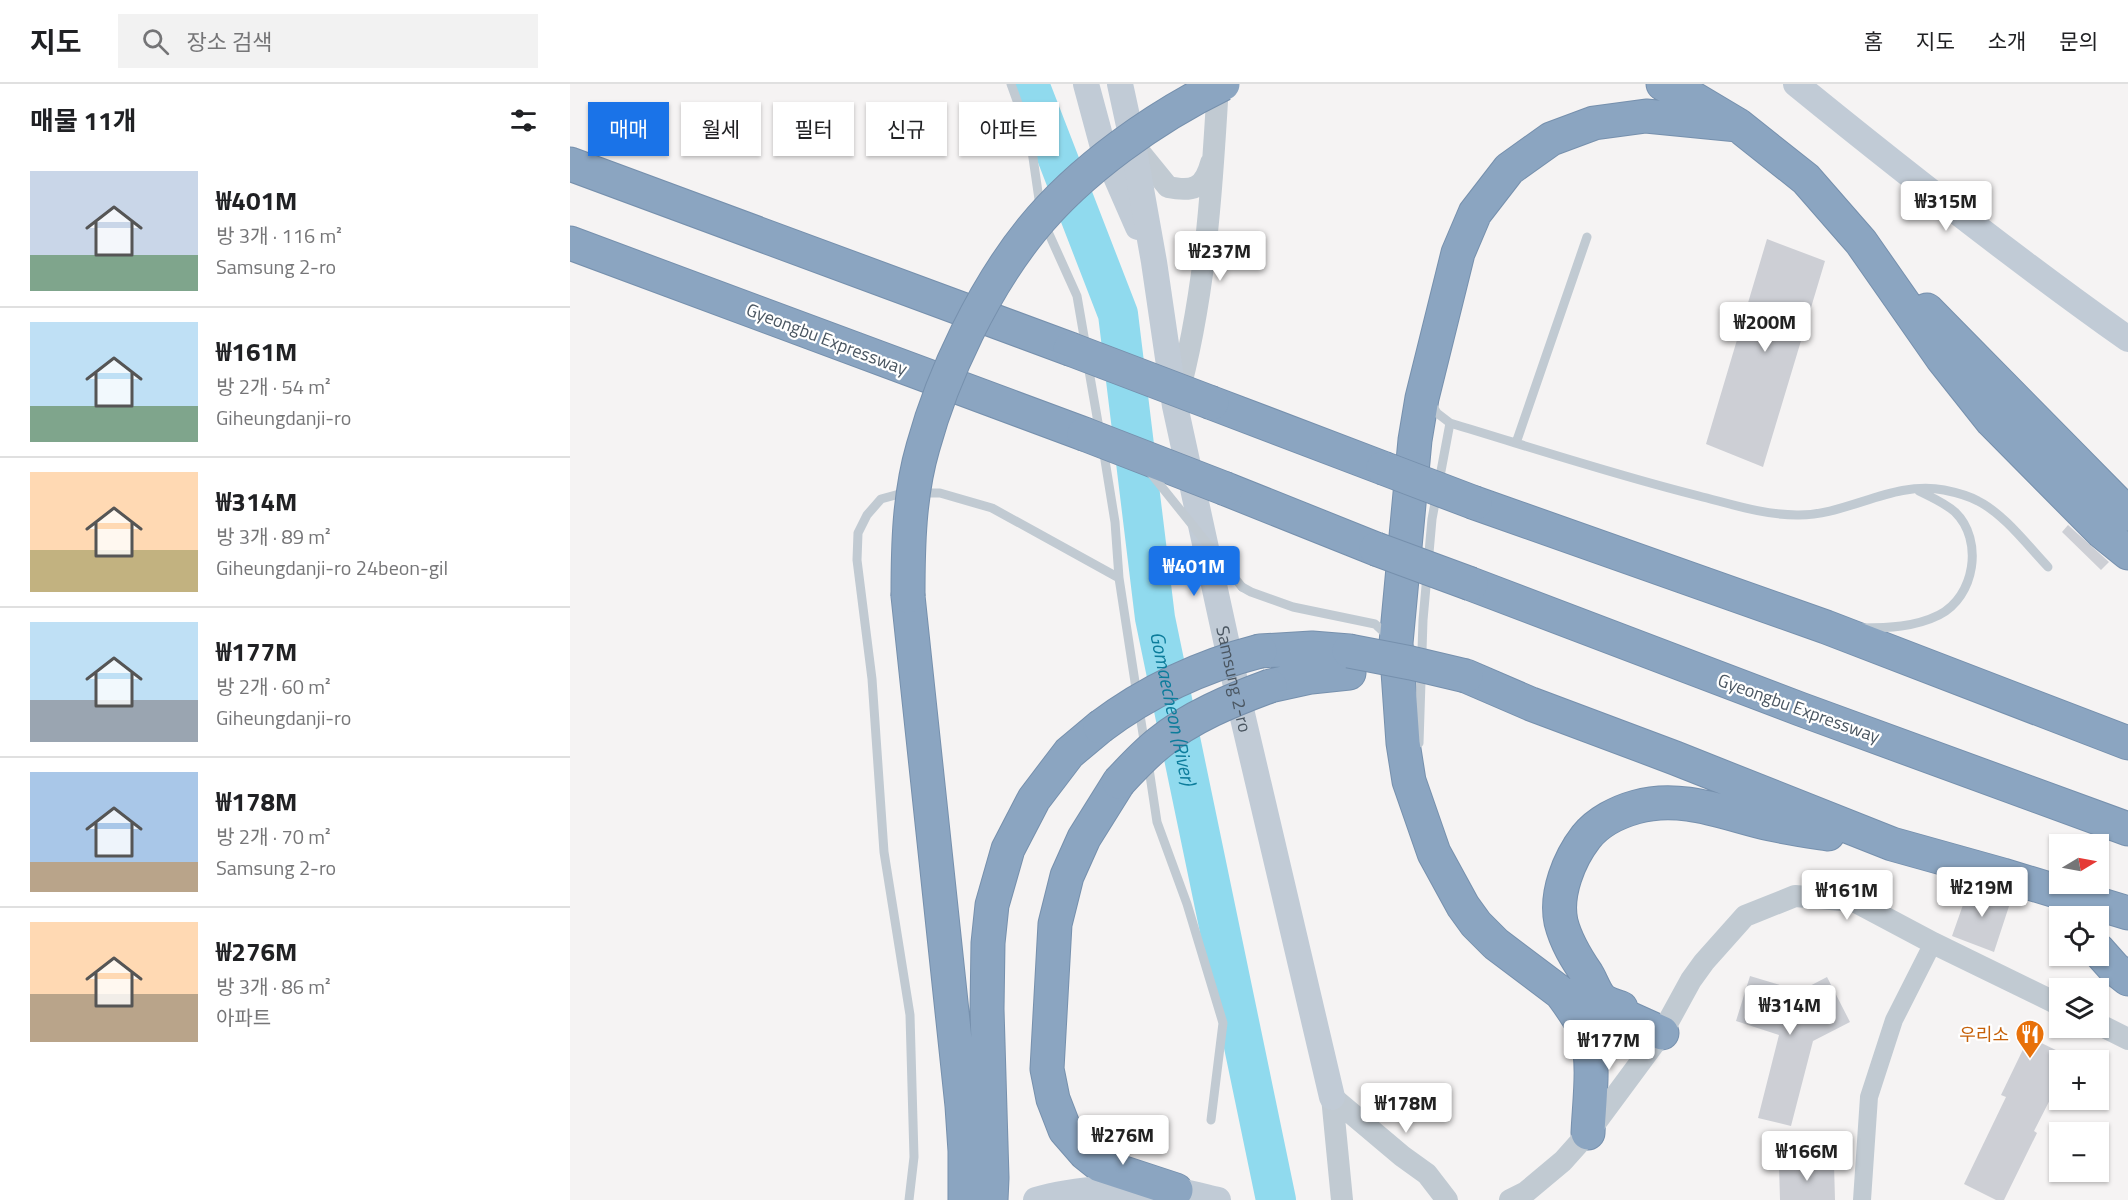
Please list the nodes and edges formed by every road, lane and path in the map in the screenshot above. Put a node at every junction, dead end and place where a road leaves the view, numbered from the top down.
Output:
1 (1011, 84) edge
2 (1086, 84) edge
3 (1120, 84) edge
4 (1220, 84) edge
5 (1663, 84) edge
6 (1796, 84) edge
7 (1738, 125) junction
8 (1133, 144) junction
9 (1214, 150) junction
10 (570, 164) edge
11 (1587, 237) dead end
12 (1861, 242) junction
13 (572, 244) edge
14 (1154, 262) junction
15 (2128, 339) edge
16 (1425, 383) junction
17 (1175, 406) junction
18 (1450, 423) junction
19 (1426, 429) junction
20 (1516, 442) junction
21 (1134, 453) junction
22 (1914, 488) junction
23 (2128, 514) edge
24 (2128, 553) edge
25 (2048, 567) dead end
26 (1119, 578) junction
27 (1826, 627) junction
28 (1396, 643) junction
29 (1349, 662) junction
30 (2128, 743) edge
31 (1419, 753) dead end
32 (1424, 793) dead end
33 (2128, 829) edge
34 (1892, 844) junction
35 (2048, 889) junction
36 (1469, 897) dead end
37 (2062, 906) edge
38 (2128, 913) edge
39 (1511, 943) dead end
40 (1933, 943) junction
41 (2109, 962) edge
42 (2128, 979) edge
43 (1561, 993) junction
44 (2049, 1000) edge
45 (1602, 1001) junction
46 (2109, 1030) edge
47 (1662, 1033) junction
48 (2128, 1039) edge
49 (1332, 1097) junction
50 (1210, 1120) dead end
51 (1588, 1133) junction
52 (1176, 1190) junction
53 (978, 1191) edge
54 (1214, 1199) edge
55 (909, 1200) edge
56 (1036, 1200) edge
57 (1342, 1200) edge
58 (1447, 1200) edge
59 (1510, 1200) edge
60 (1862, 1200) edge

1 - 26 lane
2 - 14 main road
3 - 8 main road, Samsung 2-ro
4 - 9 street
4 - 53 highway, bridge
5 - 7 highway
6 - 15 main road
7 - 12 highway
7 - 16 highway
8 - 9 street
8 - 14 main road, Samsung 2-ro
9 - 17 street
10 - 27 highway, bridge
11 - 20 lane
12 - 23 highway
12 - 24 highway
13 - 21 highway, Gyeongbu Expressway, bridge
14 - 17 main road, Samsung 2-ro
16 - 18 lane
16 - 19 highway
17 - 49 main road, Samsung 2-ro
18 - 19 lane
18 - 20 lane
18 - 31 lane
19 - 28 highway
20 - 22 lane
21 - 28 lane, bridge
21 - 33 highway, Gyeongbu Expressway, bridge
22 - 25 lane
22 - 27 lane
26 - 50 lane
26 - 55 lane
27 - 30 highway
28 - 43 highway
29 - 34 highway, bridge
29 - 52 highway, bridge
29 - 53 highway, bridge
32 - 36 lane
34 - 35 highway
34 - 45 highway
35 - 37 highway
35 - 38 highway
39 - 45 lane
40 - 44 street
40 - 47 street
40 - 60 street
41 - 42 highway
43 - 47 highway
43 - 51 highway
45 - 47 highway
46 - 48 street
47 - 51 street
49 - 57 street, Samsung 2-ro
49 - 58 street
51 - 59 street
52 - 54 main road
52 - 56 main road

